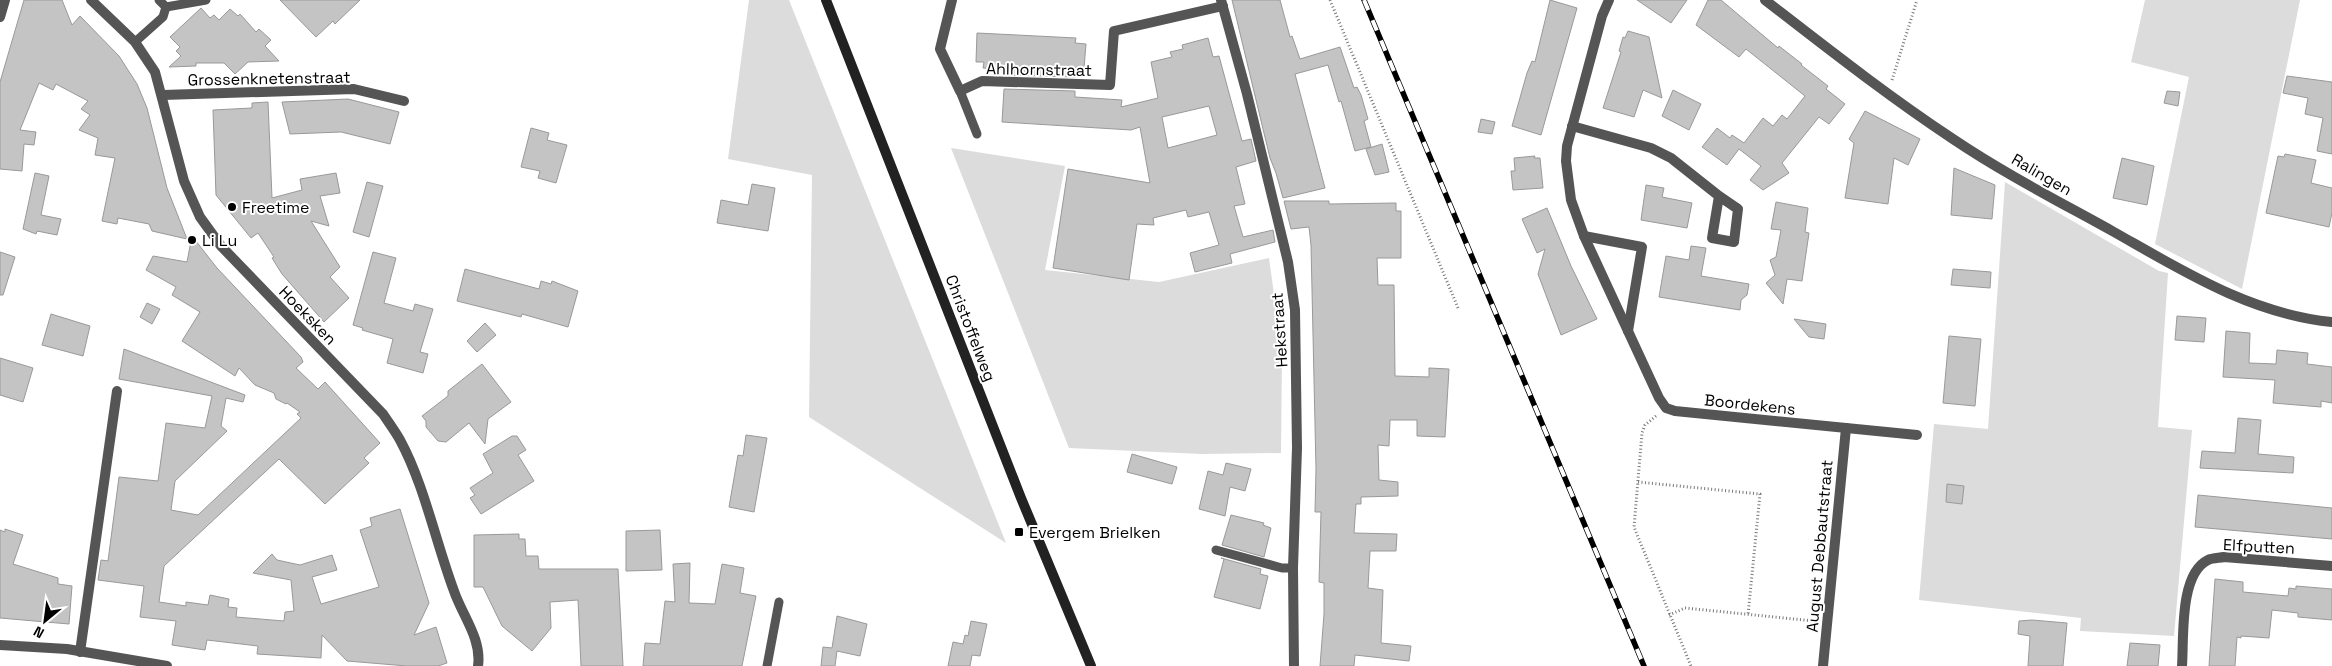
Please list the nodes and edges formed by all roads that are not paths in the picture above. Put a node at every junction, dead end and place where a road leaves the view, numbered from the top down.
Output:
1 (5, 0) edge
2 (91, 0) edge
3 (206, 0) edge
4 (826, 0) edge
5 (952, 0) edge
6 (1609, 0) edge
7 (1765, 0) edge
8 (162, 3) edge
9 (1222, 3) edge
10 (0, 17) edge
11 (135, 42) junction
12 (960, 91) junction
13 (163, 95) junction
14 (404, 101) dead end
15 (1572, 126) junction
16 (977, 134) dead end
17 (1719, 196) dead end
18 (1584, 236) junction
19 (2332, 322) edge
20 (1628, 331) junction
21 (117, 391) dead end
22 (1846, 428) junction
23 (1917, 435) dead end
24 (1216, 550) dead end
25 (2332, 566) edge
26 (1293, 568) junction
27 (779, 602) dead end
28 (0, 645) edge
29 (80, 652) junction
30 (167, 666) edge
31 (478, 666) edge
32 (767, 666) edge
33 (1091, 666) edge
34 (1294, 666) edge
35 (1823, 666) edge
36 (2182, 666) edge

1 - 10 street
2 - 11 street, Hoeksken
3 - 8 lane
4 - 33 main road, Christoffelweg
5 - 12 street
6 - 15 street
7 - 19 street, Ralingen
8 - 11 lane
9 - 12 street, Ahlhornstraat
9 - 26 street, Hekstraat
11 - 13 street, Hoeksken
12 - 16 lane
13 - 14 street, Grossenknetenstraat
13 - 31 street, Hoeksken
15 - 17 street
15 - 18 street
18 - 20 street
18 - 20 street
20 - 22 street, Boordekens
21 - 29 street
22 - 23 street, Boordekens
22 - 35 street, August Debbautstraat
24 - 26 lane
25 - 36 street, Elfputten
26 - 34 street, Hekstraat
27 - 32 lane
28 - 29 street
29 - 30 street

